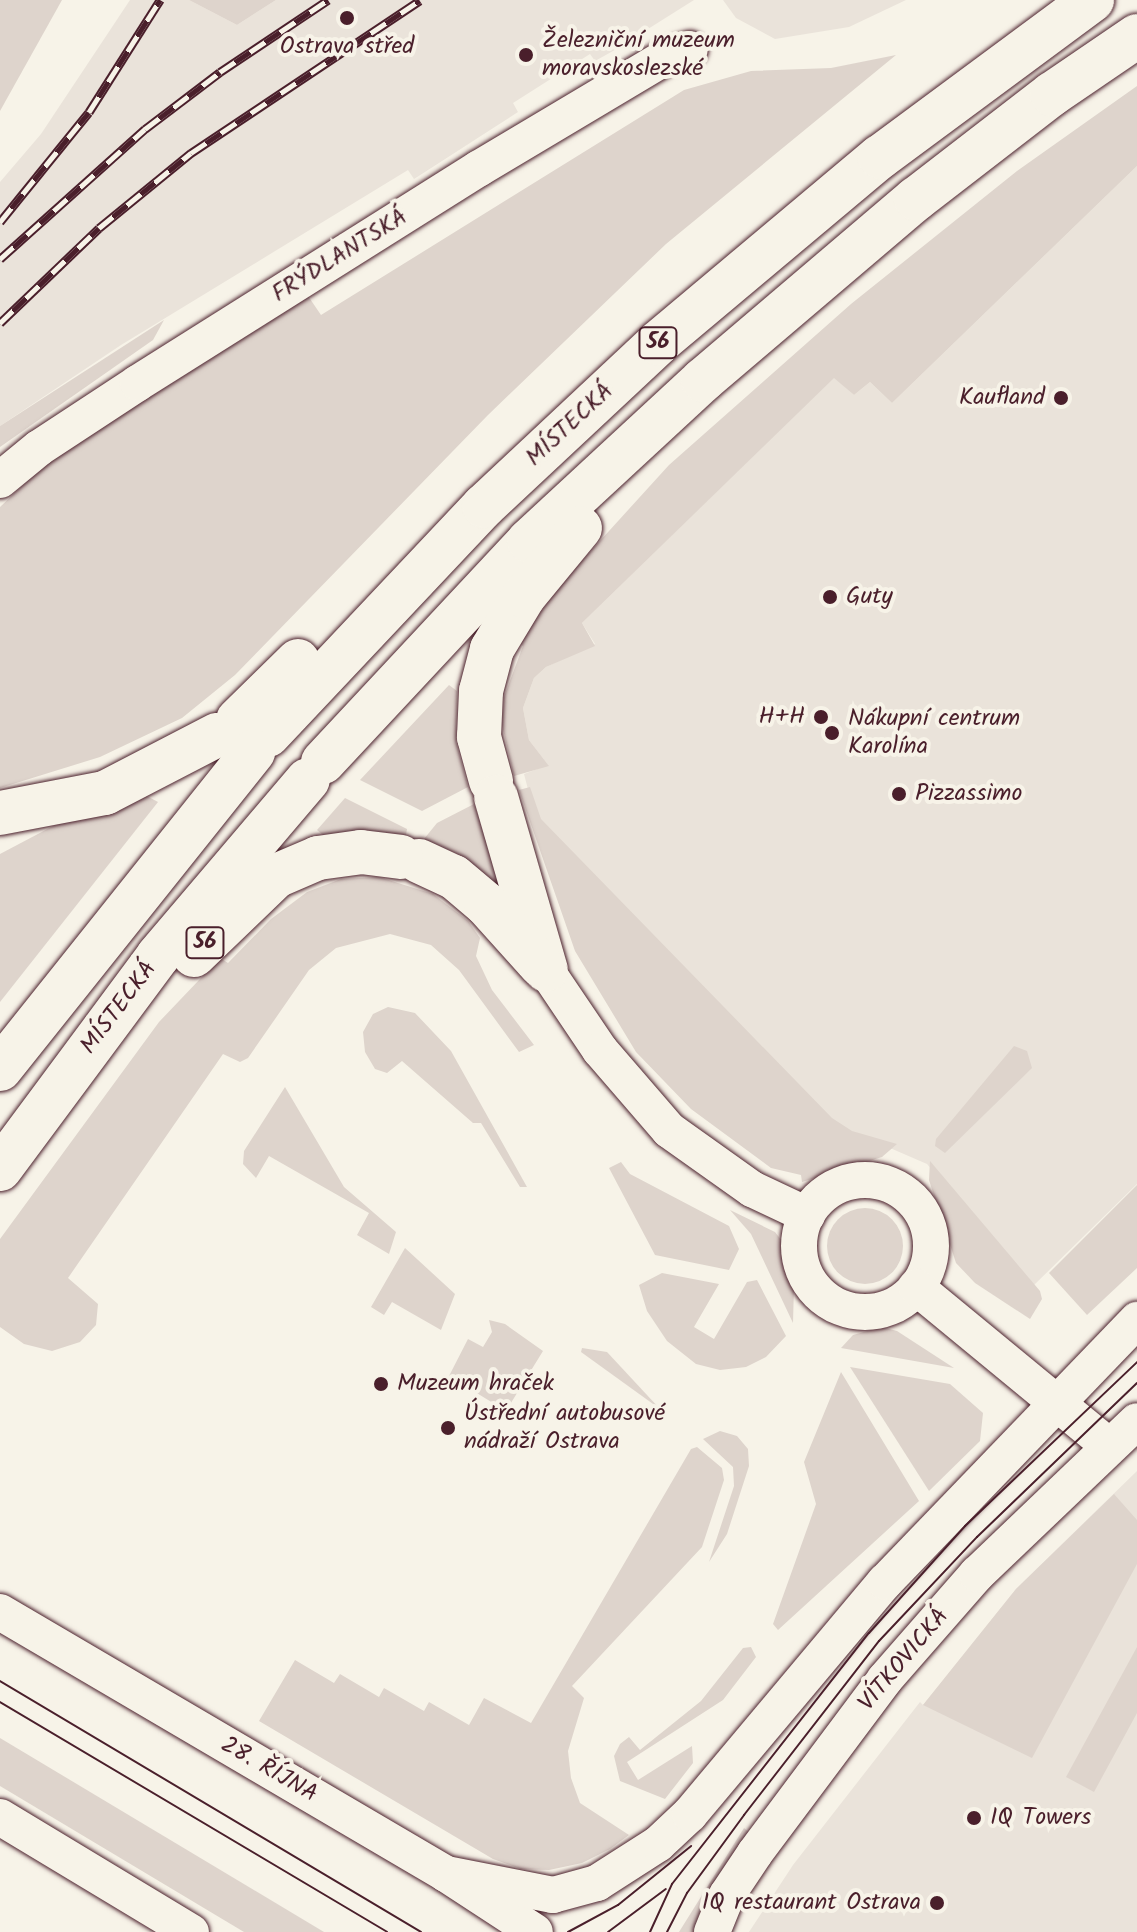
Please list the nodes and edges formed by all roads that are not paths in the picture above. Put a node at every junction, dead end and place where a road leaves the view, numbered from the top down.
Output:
1 (1092, 0) edge
2 (1137, 36) edge
3 (690, 49) dead end
4 (703, 380) junction
5 (0, 480) edge
6 (244, 736) junction
7 (0, 813) edge
8 (546, 970) junction
9 (0, 1069) edge
10 (47, 1103) junction
11 (0, 1169) edge
12 (807, 1215) junction
13 (916, 1287) junction
14 (1137, 1320) edge
15 (1059, 1403) junction
16 (1137, 1421) edge
17 (1109, 1446) junction
18 (0, 1612) edge
19 (0, 1817) edge
20 (446, 1874) junction
21 (191, 1932) edge
22 (535, 1932) edge
23 (712, 1932) edge

1 - 6 highway, MÍSTECKÁ / 56
2 - 4 highway, MÍSTECKÁ / 56
3 - 5 street, FRÝDLANTSKÁ
4 - 8 highway, 56
4 - 10 highway, MÍSTECKÁ / 56
6 - 7 highway, 56
6 - 9 highway, MÍSTECKÁ / 56
8 - 10 highway, 56
8 - 12 street
10 - 11 highway, MÍSTECKÁ / 56
12 - 13 street
12 - 13 street
13 - 15 street
14 - 15 street
15 - 17 street
15 - 20 street
16 - 17 street, VÍTKOVICKÁ
17 - 23 street, VÍTKOVICKÁ
18 - 20 street, 28. ŘÍJNA
19 - 21 street
20 - 22 street, 28. ŘÍJNA

